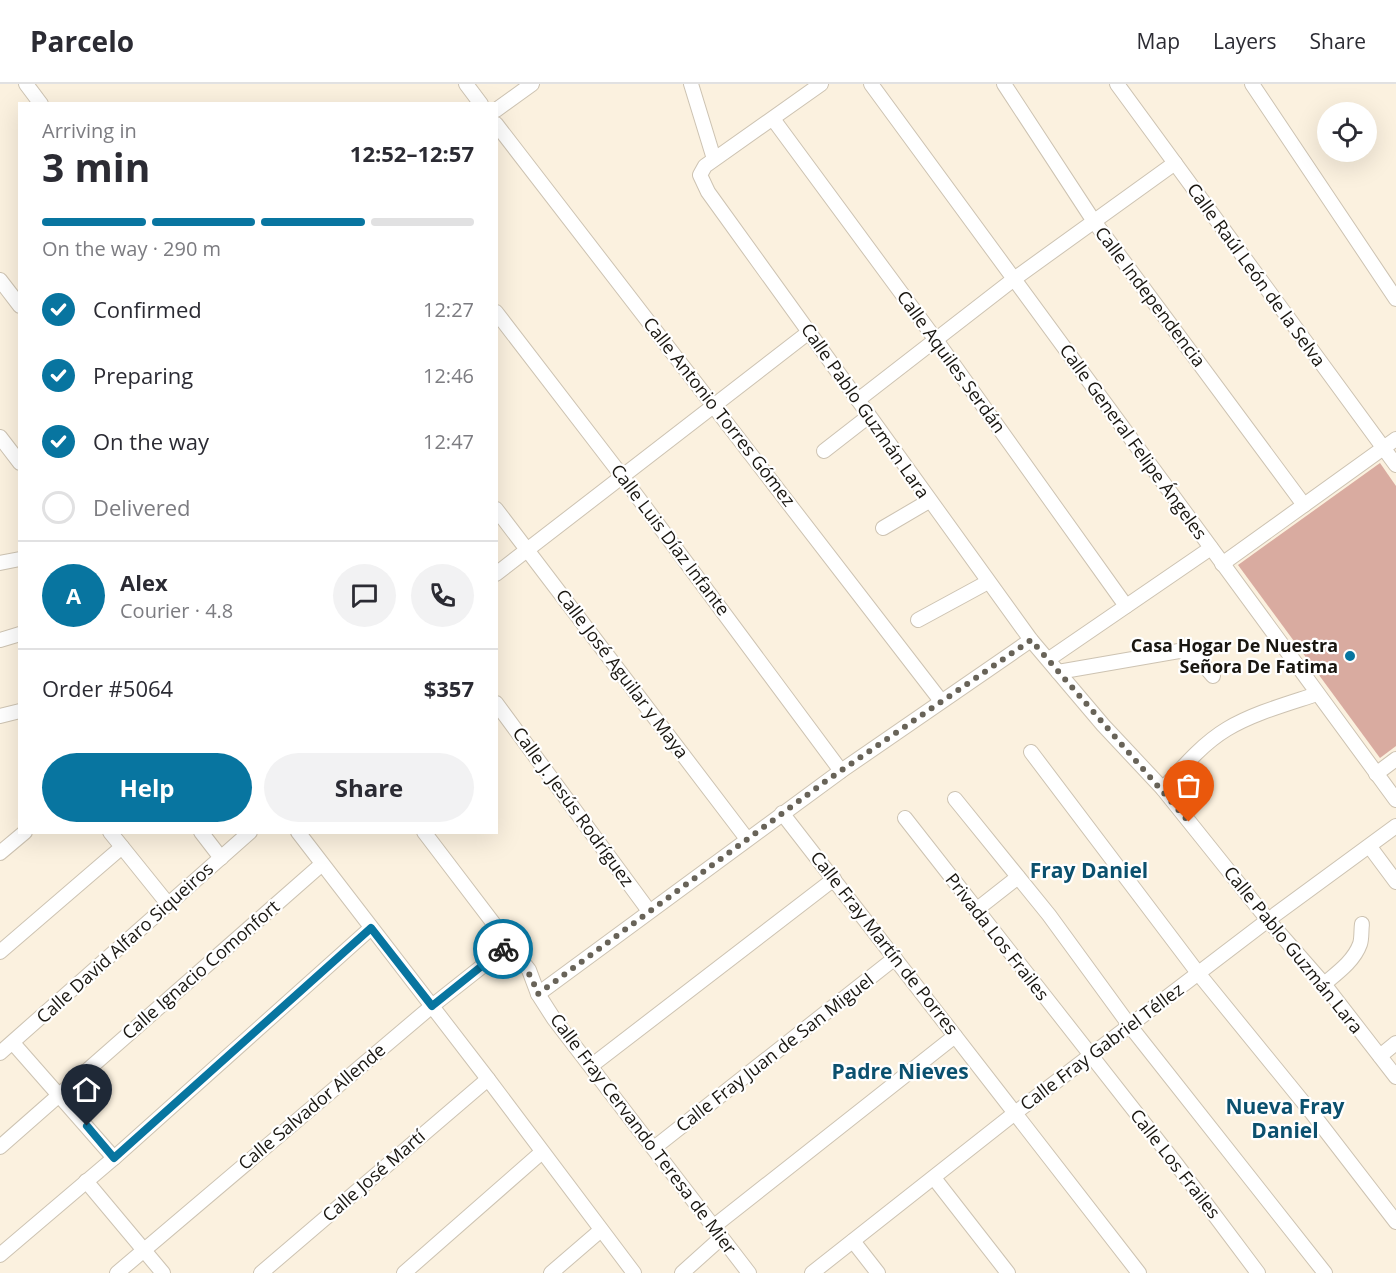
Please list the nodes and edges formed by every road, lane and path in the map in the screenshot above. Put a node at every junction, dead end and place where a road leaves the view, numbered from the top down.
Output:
1 (26, 84) edge
2 (466, 84) edge
3 (532, 84) edge
4 (691, 84) edge
5 (871, 84) edge
6 (1004, 84) edge
7 (1117, 84) edge
8 (1252, 84) edge
9 (814, 86) edge
10 (40, 102) edge
11 (480, 102) edge
12 (498, 109) edge
13 (773, 119) junction
14 (498, 127) edge
15 (714, 159) junction
16 (1175, 163) junction
17 (1093, 220) junction
18 (1014, 279) junction
19 (0, 280) edge
20 (1396, 299) edge
21 (18, 303) edge
22 (498, 315) edge
23 (809, 332) junction
24 (936, 340) junction
25 (858, 400) junction
26 (714, 405) junction
27 (869, 416) junction
28 (0, 437) edge
29 (1396, 439) edge
30 (1383, 448) junction
31 (824, 451) dead end
32 (18, 460) edge
33 (1396, 465) edge
34 (622, 476) junction
35 (929, 501) junction
36 (1304, 505) junction
37 (498, 512) edge
38 (883, 528) dead end
39 (1210, 548) junction
40 (528, 550) junction
41 (18, 559) edge
42 (0, 563) edge
43 (1222, 564) junction
44 (498, 572) edge
45 (988, 582) junction
46 (1126, 606) junction
47 (918, 620) dead end
48 (18, 635) edge
49 (0, 640) edge
50 (1031, 640) junction
51 (1049, 659) junction
52 (1058, 672) junction
53 (1212, 676) dead end
54 (1317, 694) junction
55 (941, 701) junction
56 (498, 706) edge
57 (1031, 752) dead end
58 (1396, 759) edge
59 (841, 771) junction
60 (1376, 774) junction
61 (1162, 789) junction
62 (955, 799) dead end
63 (1396, 800) edge
64 (782, 813) junction
65 (904, 818) dead end
66 (1396, 826) edge
67 (23, 834) edge
68 (112, 834) edge
69 (203, 834) edge
70 (248, 834) edge
71 (300, 834) edge
72 (426, 834) edge
73 (747, 839) junction
74 (122, 847) junction
75 (1370, 847) junction
76 (0, 853) edge
77 (221, 858) junction
78 (322, 864) junction
79 (1018, 877) junction
80 (834, 879) junction
81 (1396, 882) edge
82 (168, 904) junction
83 (976, 910) junction
84 (649, 911) junction
85 (1268, 920) junction
86 (1362, 924) dead end
87 (371, 928) junction
88 (509, 945) junction
89 (0, 952) edge
90 (895, 958) junction
91 (1198, 973) junction
92 (1324, 984) junction
93 (538, 994) junction
94 (432, 1006) junction
95 (1130, 1026) junction
96 (955, 1036) junction
97 (13, 1043) junction
98 (1396, 1043) edge
99 (0, 1053) edge
100 (1090, 1056) junction
101 (1380, 1056) junction
102 (591, 1066) junction
103 (1396, 1077) edge
104 (488, 1079) junction
105 (59, 1094) junction
106 (1015, 1113) junction
107 (0, 1147) edge
108 (654, 1148) junction
109 (542, 1152) junction
110 (114, 1158) junction
111 (934, 1178) junction
112 (86, 1181) junction
113 (1396, 1222) edge
114 (601, 1230) junction
115 (717, 1232) junction
116 (853, 1241) junction
117 (144, 1249) junction
118 (0, 1255) edge
119 (117, 1273) edge
120 (163, 1273) edge
121 (261, 1273) edge
122 (404, 1273) edge
123 (551, 1273) edge
124 (634, 1273) edge
125 (682, 1273) edge
126 (749, 1273) edge
127 (812, 1273) edge
128 (878, 1273) edge
129 (1008, 1273) edge
130 (1139, 1273) edge
131 (1258, 1273) edge
132 (1325, 1273) edge

1 - 10 street
2 - 11 street
3 - 12 street
4 - 15 street
5 - 18 street, Calle General Felipe Ángeles
6 - 17 street, Calle Independencia
7 - 16 street, Calle Raúl León de la Selva
8 - 20 street
9 - 13 street
13 - 15 street
13 - 24 street, Calle Aquiles Serdán
14 - 26 street, Calle Antonio Torres Gómez
15 - 23 street, Calle Pablo Guzmán Lara
16 - 17 street
16 - 30 street, Calle Raúl León de la Selva
17 - 18 street
17 - 36 street, Calle Independencia
18 - 24 street
18 - 39 street, Calle General Felipe Ángeles
19 - 21 street
22 - 34 street, Calle Luis Díaz Infante
23 - 25 street, Calle Pablo Guzmán Lara
23 - 26 street
24 - 25 street
24 - 46 street, Calle Aquiles Serdán
25 - 27 street, Calle Pablo Guzmán Lara
26 - 34 street
26 - 55 street, Calle Antonio Torres Gómez
27 - 31 street
27 - 35 street, Calle Pablo Guzmán Lara
28 - 32 street
29 - 30 street
30 - 33 street, Calle Raúl León de la Selva
30 - 36 street
34 - 40 street
34 - 59 street, Calle Luis Díaz Infante
35 - 38 street
35 - 45 street, Calle Pablo Guzmán Lara
36 - 43 street
37 - 40 street, Calle José Aguilar y Maya
39 - 43 street, Calle General Felipe Ángeles
39 - 46 street
40 - 44 street
40 - 73 street, Calle José Aguilar y Maya
41 - 42 street
43 - 54 street, Calle General Felipe Ángeles
45 - 47 street
45 - 50 street, Calle Pablo Guzmán Lara
46 - 51 street
48 - 49 street
50 - 51 street, Calle Pablo Guzmán Lara
50 - 55 street
51 - 52 street, Calle Pablo Guzmán Lara
52 - 53 street
52 - 61 street, Calle Pablo Guzmán Lara
54 - 60 street, Calle General Felipe Ángeles
54 - 61 street
55 - 59 street
56 - 84 street, Calle J. Jesús Rodríguez
57 - 91 street
58 - 60 street
59 - 64 street
60 - 63 street, Calle General Felipe Ángeles
61 - 85 street, Calle Pablo Guzmán Lara
62 - 79 street
64 - 73 street
64 - 80 street, Calle Fray Martín de Porres
65 - 83 street, Privada Los Frailes
66 - 75 street, Calle Fray Gabriel Téllez
67 - 76 street
68 - 74 street
69 - 77 street
70 - 77 street, Calle David Alfaro Siqueiros
71 - 78 street
72 - 88 street, Calle Fray Cervando Teresa de Mier
73 - 84 street
74 - 82 street
74 - 89 street
75 - 81 street
75 - 85 street, Calle Fray Gabriel Téllez
77 - 82 street, Calle David Alfaro Siqueiros
78 - 87 street
78 - 105 street, Calle Ignacio Comonfort
79 - 83 street
79 - 95 street
80 - 90 street, Calle Fray Martín de Porres
80 - 102 street
82 - 97 street, Calle David Alfaro Siqueiros
83 - 100 street, Privada Los Frailes
84 - 93 street
85 - 91 street, Calle Fray Gabriel Téllez
85 - 92 street, Calle Pablo Guzmán Lara
86 - 92 street
87 - 94 street
87 - 110 street
88 - 93 street, Calle Fray Cervando Teresa de Mier
88 - 94 street, Calle Salvador Allende
90 - 96 street, Calle Fray Martín de Porres
90 - 108 street, Calle Fray Juan de San Miguel
91 - 95 street, Calle Fray Gabriel Téllez
91 - 113 street
92 - 101 street, Calle Pablo Guzmán Lara
93 - 102 street, Calle Fray Cervando Teresa de Mier
94 - 104 street
94 - 117 street, Calle Salvador Allende
95 - 100 street, Calle Fray Gabriel Téllez
95 - 132 street
96 - 106 street, Calle Fray Martín de Porres
96 - 115 street
97 - 99 street, Calle David Alfaro Siqueiros
97 - 105 street
98 - 101 street
100 - 106 street, Calle Fray Gabriel Téllez
100 - 131 street, Calle Los Frailes
101 - 103 street, Calle Pablo Guzmán Lara
102 - 108 street, Calle Fray Cervando Teresa de Mier
104 - 109 street
104 - 121 street, Calle José Martí
105 - 107 street, Calle Ignacio Comonfort
105 - 110 street
106 - 111 street, Calle Fray Gabriel Téllez
106 - 130 street, Calle Fray Martín de Porres
108 - 115 street, Calle Fray Cervando Teresa de Mier
109 - 114 street
109 - 122 street
110 - 112 street
111 - 116 street, Calle Fray Gabriel Téllez
111 - 129 street
112 - 117 street
112 - 118 street
114 - 123 street
114 - 124 street
115 - 125 street
115 - 126 street, Calle Fray Cervando Teresa de Mier
116 - 127 street, Calle Fray Gabriel Téllez
116 - 128 street
117 - 119 street, Calle Salvador Allende
117 - 120 street

